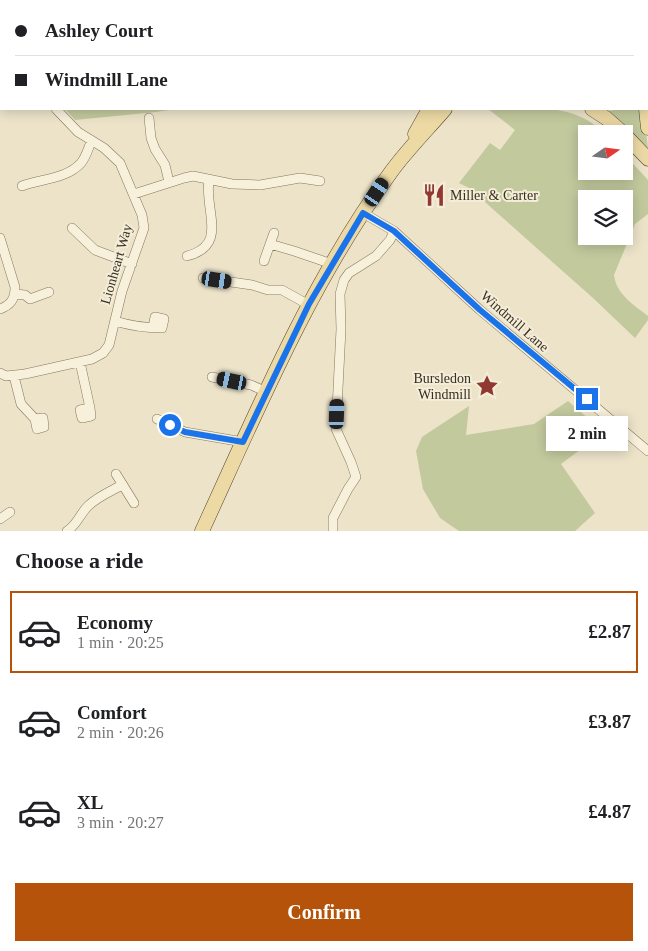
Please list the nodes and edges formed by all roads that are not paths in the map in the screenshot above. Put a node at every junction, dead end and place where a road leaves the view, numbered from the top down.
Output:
1 (57, 110) edge
2 (429, 110) edge
3 (444, 110) edge
4 (594, 110) edge
5 (646, 110) edge
6 (149, 118) dead end
7 (614, 125) edge
8 (648, 128) edge
9 (91, 142) junction
10 (633, 143) edge
11 (406, 153) junction
12 (648, 159) edge
13 (209, 180) junction
14 (320, 181) dead end
15 (169, 182) junction
16 (22, 186) dead end
17 (134, 194) junction
18 (363, 213) junction
19 (72, 228) dead end
20 (394, 231) junction
21 (274, 233) dead end
22 (3, 240) edge
23 (270, 244) junction
24 (187, 256) dead end
25 (264, 261) dead end
26 (132, 264) junction
27 (332, 264) junction
28 (203, 278) dead end
29 (49, 292) dead end
30 (15, 294) junction
31 (309, 304) junction
32 (0, 310) edge
33 (115, 321) junction
34 (153, 328) dead end
35 (80, 362) junction
36 (0, 373) edge
37 (14, 376) junction
38 (212, 377) dead end
39 (267, 392) junction
40 (90, 408) dead end
41 (35, 419) dead end
42 (157, 420) dead end
43 (243, 442) junction
44 (648, 452) edge
45 (116, 474) dead end
46 (122, 484) junction
47 (134, 503) dead end
48 (10, 512) dead end
49 (0, 519) edge
50 (67, 531) edge
51 (202, 531) edge
52 (333, 531) edge

1 - 9 street, Lionheart Way
2 - 11 main road
3 - 11 main road
4 - 7 main road
5 - 8 main road
6 - 15 street
9 - 16 street
9 - 17 street, Lionheart Way
10 - 12 main road
11 - 18 main road
13 - 14 street
13 - 15 street
13 - 24 street
15 - 17 street
17 - 26 street, Lionheart Way
18 - 20 street, Windmill Lane
18 - 27 main road
19 - 26 street
20 - 44 street, Windmill Lane
20 - 52 street
21 - 23 street
22 - 30 street
23 - 25 street
23 - 27 street
26 - 33 street, Lionheart Way
27 - 31 main road
28 - 31 street
29 - 30 street
30 - 32 street
31 - 39 main road
33 - 34 street
33 - 35 street, Lionheart Way
35 - 37 street, Lionheart Way
35 - 40 street
36 - 37 street, Lionheart Way
37 - 41 street
38 - 39 street
39 - 43 main road
42 - 43 street
43 - 51 main road
45 - 46 street
46 - 47 street
46 - 50 street
48 - 49 street

